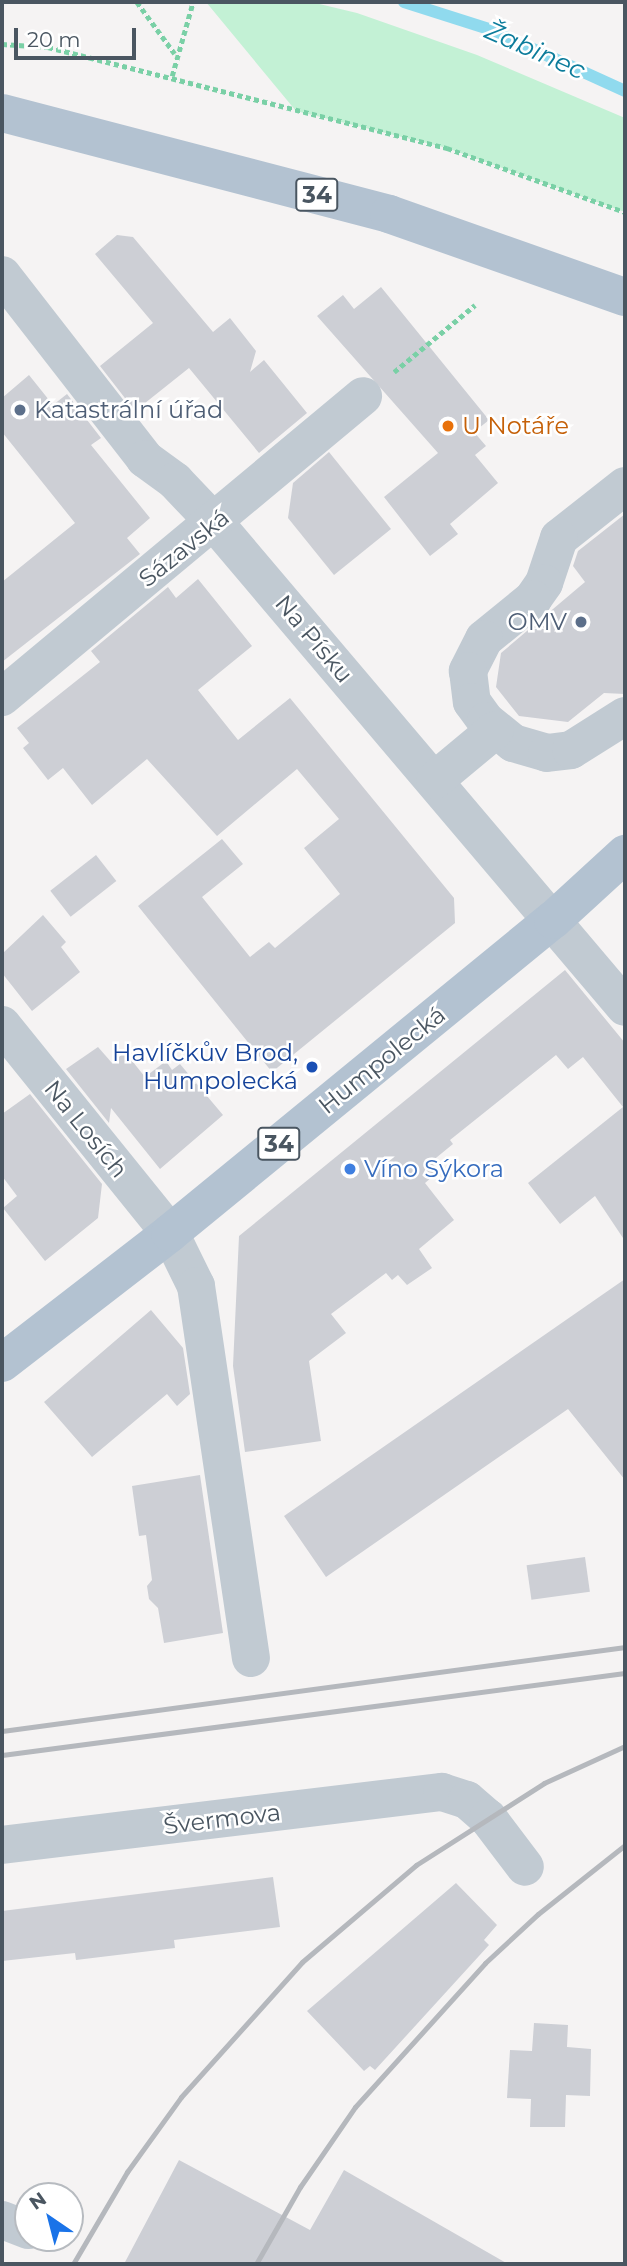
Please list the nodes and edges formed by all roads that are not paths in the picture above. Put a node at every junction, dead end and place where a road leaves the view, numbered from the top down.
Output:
1 (2, 113) edge
2 (2, 275) edge
3 (625, 297) edge
4 (363, 396) road end
5 (625, 486) edge
6 (215, 523) junction
7 (2, 697) edge
8 (625, 716) edge
9 (495, 730) junction
10 (435, 780) junction
11 (625, 855) edge
12 (553, 920) junction
13 (625, 1007) edge
14 (2, 1025) edge
15 (170, 1233) junction
16 (2, 1363) edge
17 (251, 1658) dead end
18 (2, 1845) edge
19 (525, 1867) dead end

1 - 3 main road, 34
2 - 6 street, Na Písku
4 - 6 street, Sázavská
5 - 9 street
6 - 7 street, Sázavská
6 - 10 street, Na Písku
8 - 9 street
9 - 10 street
10 - 12 street, Na Písku
11 - 12 main road, Humpolecká / 34
12 - 13 street, Na Písku
12 - 15 main road, Humpolecká / 34
14 - 15 street, Na Losích
15 - 16 main road, Humpolecká / 34
15 - 17 street
18 - 19 street, Švermova

